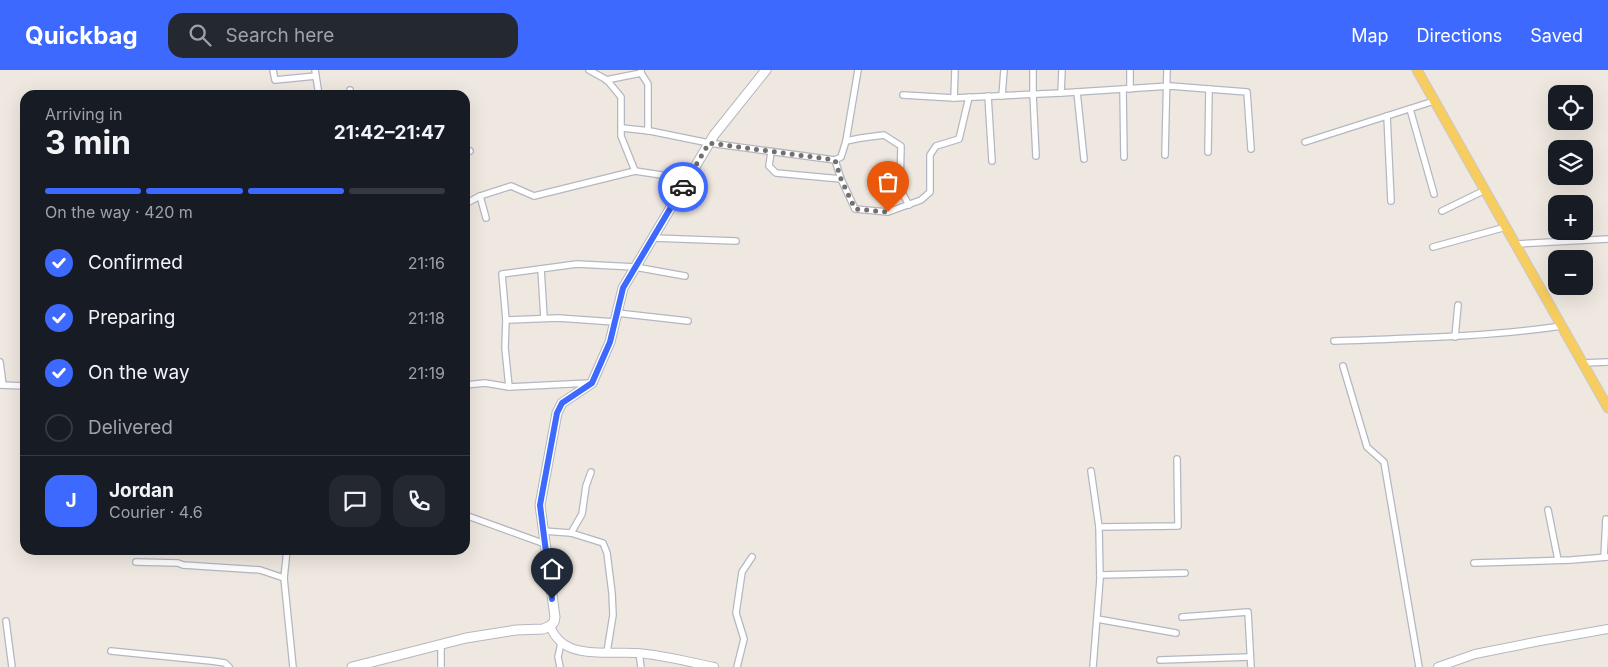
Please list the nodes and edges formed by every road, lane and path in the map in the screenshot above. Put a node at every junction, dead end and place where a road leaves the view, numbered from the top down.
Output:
1 (273, 70) edge
2 (589, 70) edge
3 (766, 70) edge
4 (858, 70) edge
5 (955, 70) edge
6 (1004, 70) edge
7 (1033, 70) edge
8 (1062, 70) edge
9 (1130, 70) edge
10 (1167, 70) edge
11 (1417, 70) edge
12 (641, 72) edge
13 (316, 73) edge
14 (606, 80) junction
15 (1167, 86) junction
16 (1123, 89) junction
17 (1130, 89) junction
18 (1208, 89) junction
19 (318, 90) edge
20 (1078, 92) junction
21 (1061, 93) junction
22 (1032, 94) junction
23 (903, 96) dead end
24 (988, 96) junction
25 (1002, 96) junction
26 (968, 97) junction
27 (954, 98) junction
28 (1434, 101) junction
29 (1410, 109) junction
30 (1387, 116) junction
31 (622, 128) junction
32 (648, 131) junction
33 (846, 141) junction
34 (1304, 142) dead end
35 (709, 143) junction
36 (1251, 149) dead end
37 (770, 152) junction
38 (1208, 152) dead end
39 (1036, 156) dead end
40 (1165, 156) dead end
41 (1124, 157) dead end
42 (1084, 159) dead end
43 (835, 160) junction
44 (992, 161) dead end
45 (635, 171) junction
46 (688, 179) junction
47 (841, 179) junction
48 (1485, 190) junction
49 (1434, 194) dead end
50 (480, 196) junction
51 (1391, 200) dead end
52 (470, 201) edge
53 (910, 204) junction
54 (1442, 211) dead end
55 (486, 218) dead end
56 (1506, 226) junction
57 (654, 238) junction
58 (1608, 239) edge
59 (736, 242) dead end
60 (1516, 244) junction
61 (1433, 247) dead end
62 (635, 267) junction
63 (541, 269) junction
64 (685, 276) dead end
65 (1458, 305) dead end
66 (616, 317) junction
67 (544, 318) junction
68 (506, 320) junction
69 (688, 321) dead end
70 (1562, 326) junction
71 (1456, 337) junction
72 (1334, 341) dead end
73 (0, 362) edge
74 (1608, 362) edge
75 (1582, 363) junction
76 (1343, 366) dead end
77 (592, 383) junction
78 (470, 384) edge
79 (1, 385) edge
80 (20, 386) edge
81 (509, 387) junction
82 (1608, 408) edge
83 (1177, 458) dead end
84 (1092, 471) dead end
85 (591, 472) dead end
86 (1548, 510) dead end
87 (470, 517) edge
88 (1606, 519) dead end
89 (1099, 527) junction
90 (543, 530) junction
91 (571, 533) junction
92 (545, 544) junction
93 (286, 555) edge
94 (752, 557) dead end
95 (1606, 557) edge
96 (1558, 560) junction
97 (136, 562) dead end
98 (1474, 563) dead end
99 (1185, 573) dead end
100 (1100, 575) junction
101 (284, 578) junction
102 (1182, 616) dead end
103 (1097, 619) junction
104 (6, 621) dead end
105 (550, 626) junction
106 (1608, 629) edge
107 (1176, 633) dead end
108 (561, 643) junction
109 (441, 645) junction
110 (111, 651) dead end
111 (607, 652) junction
112 (639, 653) junction
113 (1250, 657) junction
114 (1160, 660) dead end
115 (1459, 664) edge
116 (12, 667) edge
117 (230, 667) edge
118 (293, 667) edge
119 (352, 667) edge
120 (441, 667) edge
121 (560, 667) edge
122 (641, 667) edge
123 (714, 667) edge
124 (737, 667) edge
125 (1093, 667) edge
126 (1252, 667) edge
127 (1418, 667) edge
128 (1438, 667) edge

1 - 13 street
2 - 14 street
3 - 35 main road
4 - 33 street
5 - 27 street
6 - 25 street
7 - 22 street
8 - 21 street
9 - 17 street
10 - 15 street
11 - 28 main road
12 - 14 street
12 - 32 street
13 - 19 street
14 - 31 street
15 - 17 street
15 - 18 street
15 - 40 street
16 - 17 street
16 - 20 street
16 - 41 street
18 - 36 street
18 - 38 street
20 - 21 street
20 - 42 street
21 - 22 street
22 - 25 street
22 - 39 street
23 - 27 street
24 - 25 street
24 - 26 street
24 - 44 street
26 - 27 street
26 - 53 street
28 - 29 street
28 - 48 main road
29 - 30 street
29 - 49 street
30 - 34 street
30 - 51 street
31 - 32 street
31 - 45 street
32 - 35 street
33 - 43 street
33 - 53 street
35 - 37 street
35 - 46 main road
37 - 43 street
37 - 47 street
43 - 47 street
45 - 46 street
45 - 50 street
46 - 57 main road
47 - 53 street
48 - 54 street
48 - 56 main road
50 - 52 street
50 - 55 street
56 - 60 main road
56 - 61 street
57 - 59 street
57 - 62 main road
58 - 60 street
60 - 70 main road
62 - 63 street
62 - 64 street
62 - 66 main road
63 - 67 street
63 - 68 street
65 - 71 street
66 - 67 street
66 - 69 street
66 - 77 main road
67 - 68 street
68 - 81 street
70 - 71 street
70 - 75 main road
71 - 72 street
73 - 79 street
74 - 75 street
75 - 82 main road
76 - 127 street
77 - 81 street
77 - 90 main road
78 - 81 street
79 - 80 street
83 - 89 street
84 - 89 street
85 - 91 street
86 - 96 street
87 - 92 street
88 - 95 street
89 - 100 street
90 - 91 street
90 - 92 main road
91 - 111 street
92 - 105 main road
93 - 101 street
94 - 124 street
95 - 96 street
96 - 98 street
97 - 101 street
99 - 100 street
100 - 103 street
101 - 118 street
102 - 113 street
103 - 107 street
103 - 125 street
104 - 116 street
105 - 108 street
105 - 109 main road
106 - 115 street
108 - 111 street
108 - 121 street
109 - 119 main road
109 - 120 street
110 - 117 street
111 - 112 street
112 - 122 street
112 - 123 street
113 - 114 street
113 - 126 street
115 - 128 street

